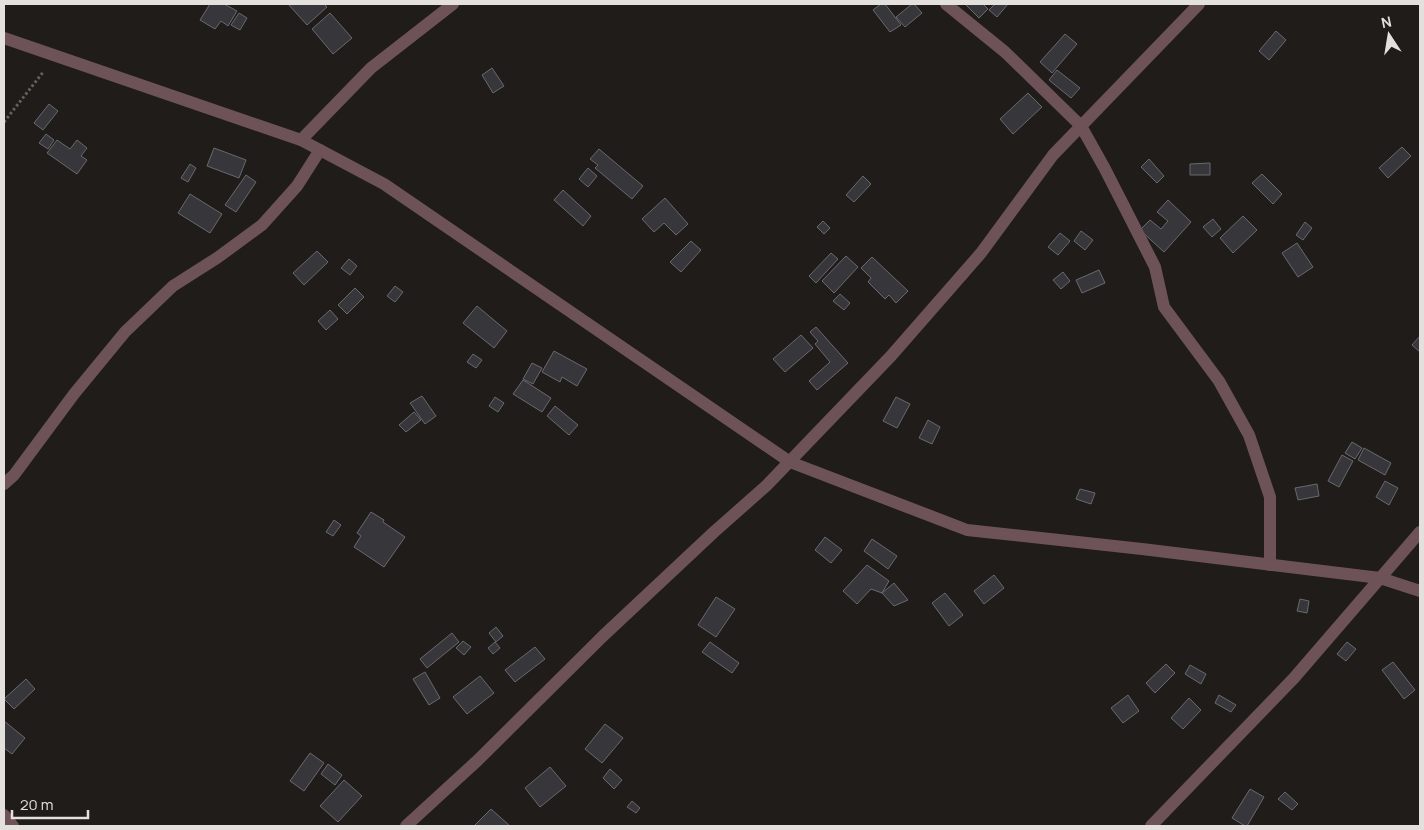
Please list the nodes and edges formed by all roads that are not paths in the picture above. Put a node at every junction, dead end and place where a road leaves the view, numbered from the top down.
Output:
1 (453, 4) edge
2 (946, 4) edge
3 (1199, 4) edge
4 (4, 38) edge
5 (1081, 126) junction
6 (301, 140) junction
7 (320, 150) junction
8 (790, 462) junction
9 (4, 484) edge
10 (1420, 532) edge
11 (1270, 565) junction
12 (1380, 578) junction
13 (1420, 591) edge
14 (4, 815) edge
15 (14, 826) edge
16 (406, 826) edge
17 (1151, 826) edge

1 - 6 street
2 - 5 street
3 - 5 street
4 - 6 street
5 - 8 street
5 - 11 street
6 - 7 street
7 - 8 street
7 - 9 street
8 - 11 street
8 - 16 street
10 - 12 street
11 - 12 street
12 - 13 street
12 - 17 street
14 - 15 street

